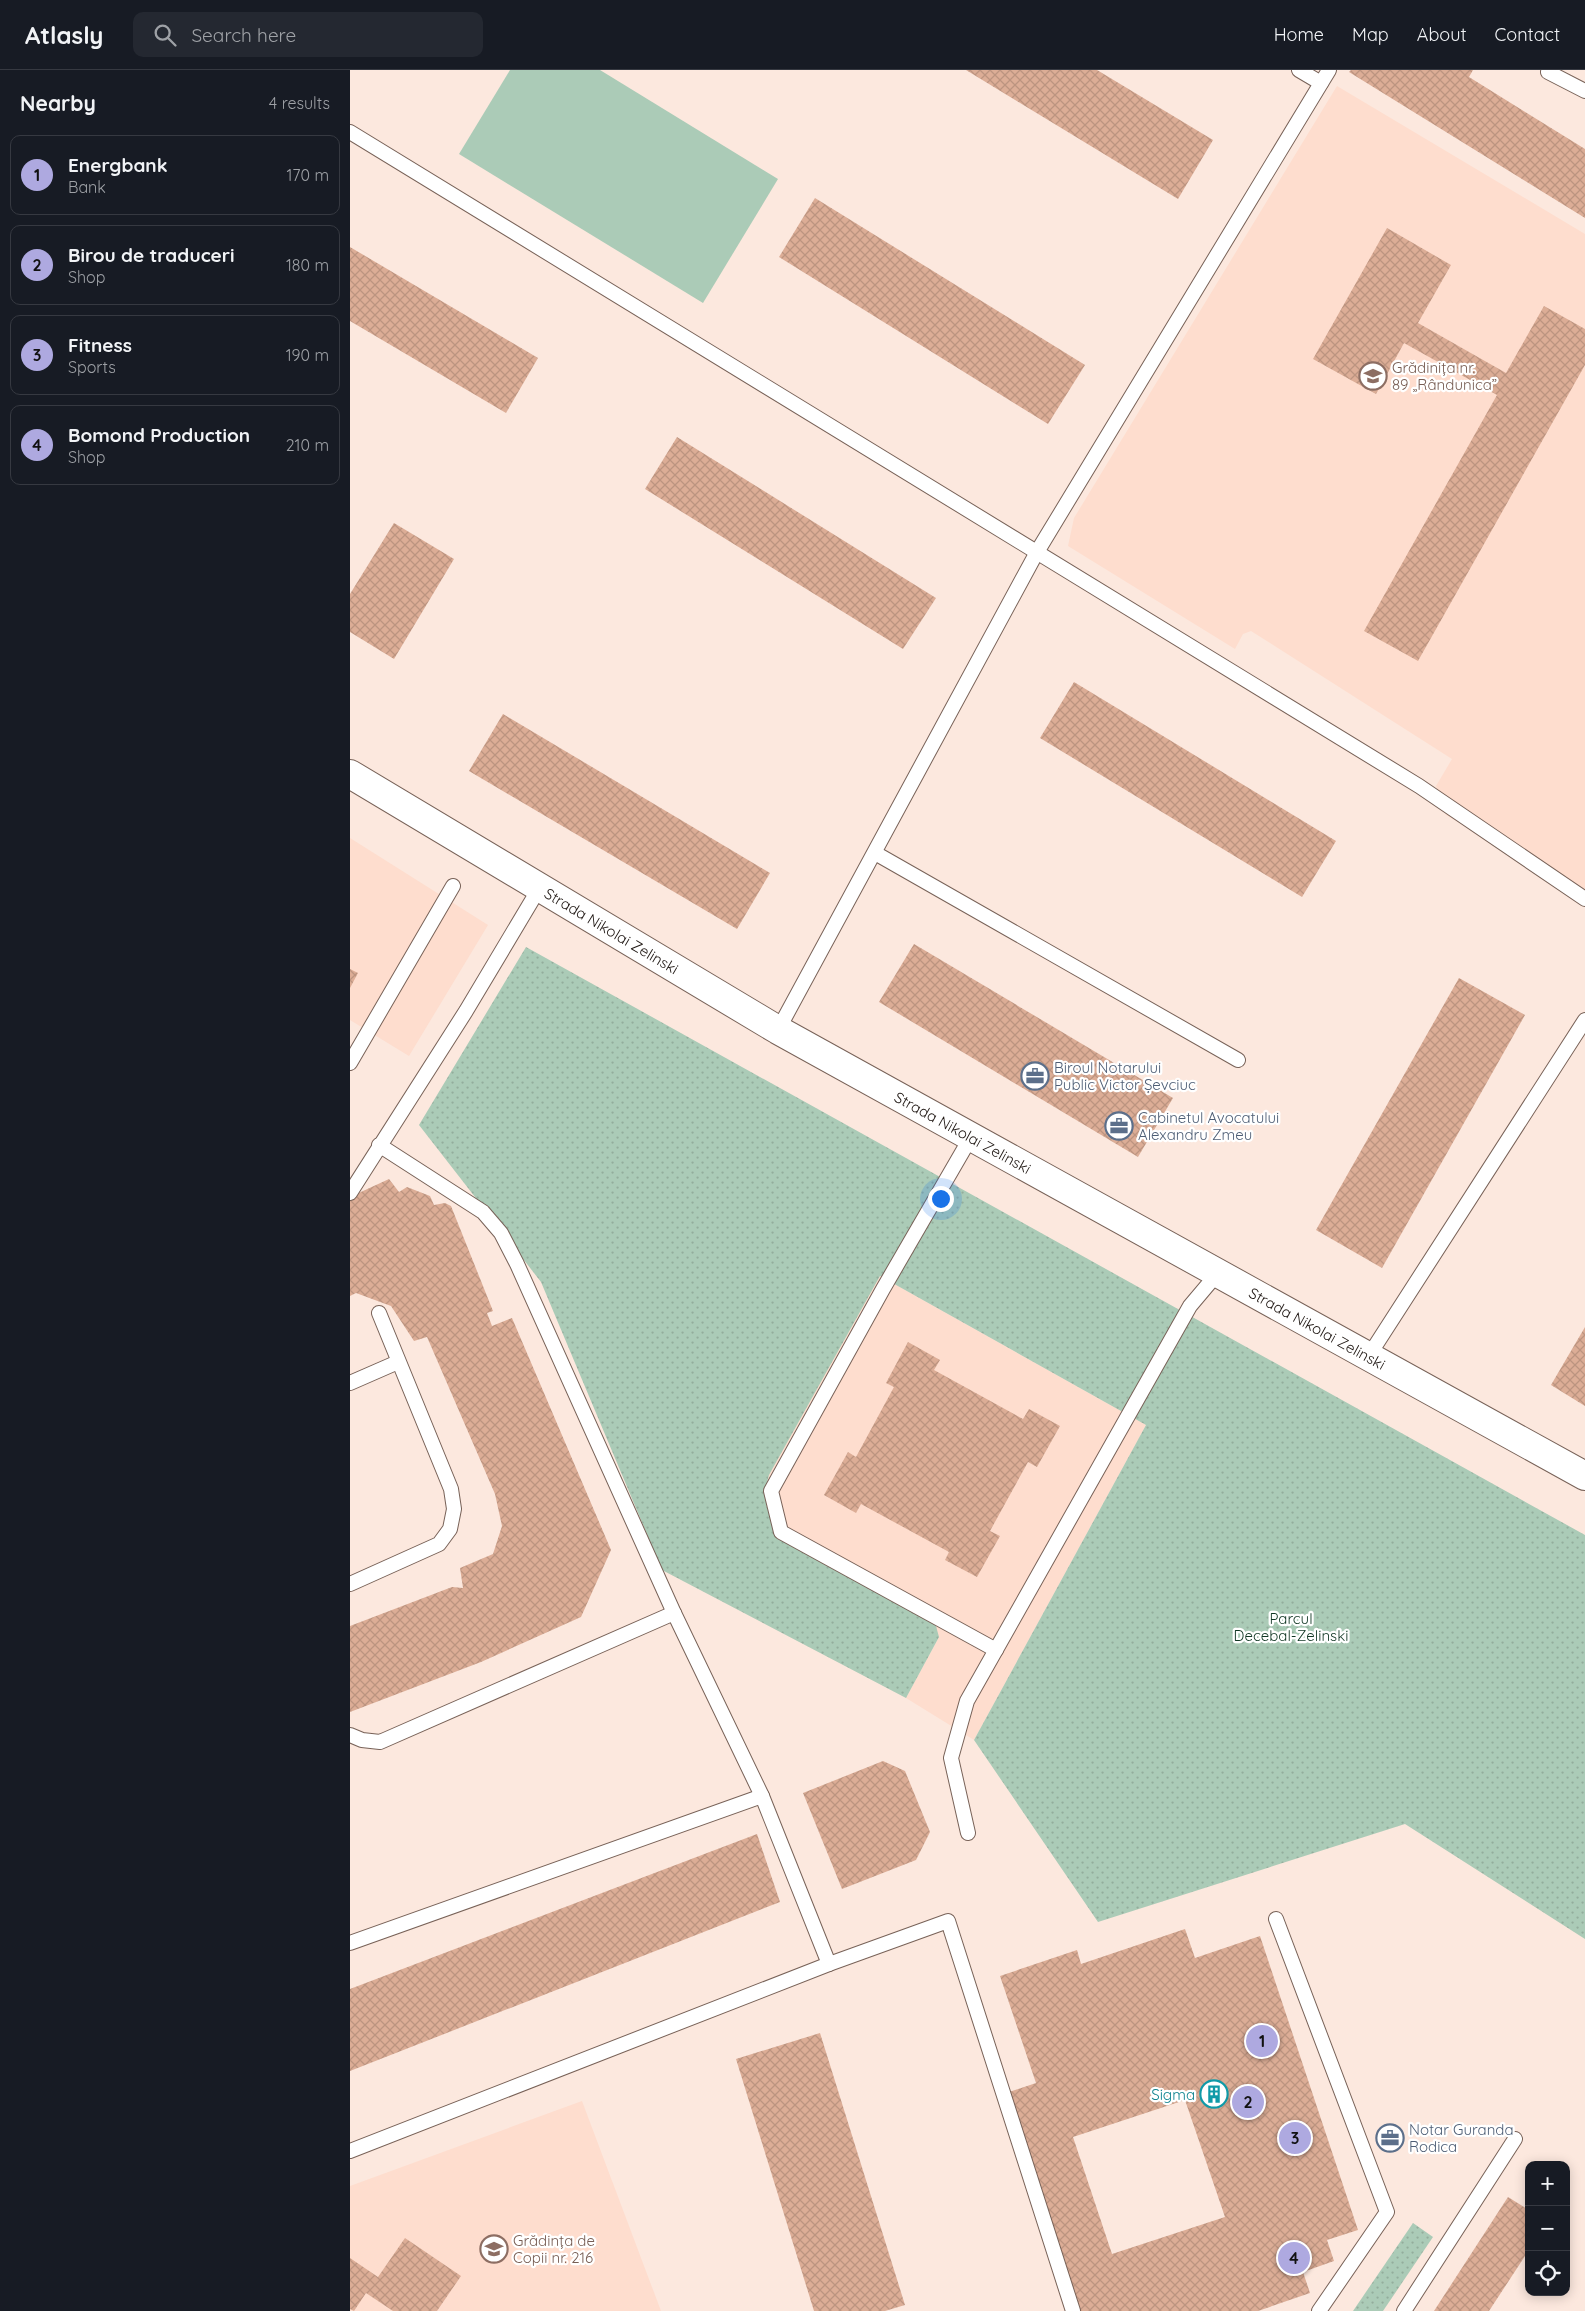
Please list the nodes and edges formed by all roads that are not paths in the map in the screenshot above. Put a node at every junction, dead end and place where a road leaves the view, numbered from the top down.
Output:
1 (1300, 70) edge
2 (1329, 70) edge
3 (1548, 72) dead end
4 (1321, 83) junction
5 (1585, 91) edge
6 (350, 132) edge
7 (1037, 552) junction
8 (350, 774) edge
9 (875, 853) junction
10 (453, 886) dead end
11 (540, 887) junction
12 (1585, 899) edge
13 (1585, 1020) edge
14 (778, 1030) junction
15 (1238, 1060) dead end
16 (350, 1063) edge
17 (971, 1136) junction
18 (379, 1145) junction
19 (350, 1193) edge
20 (1217, 1274) junction
21 (379, 1312) dead end
22 (1368, 1356) junction
23 (398, 1362) junction
24 (350, 1383) edge
25 (1585, 1476) edge
26 (350, 1584) edge
27 (674, 1613) junction
28 (996, 1650) junction
29 (350, 1736) edge
30 (762, 1796) junction
31 (968, 1833) dead end
32 (1276, 1919) dead end
33 (350, 1943) edge
34 (829, 1964) junction
35 (1514, 2139) dead end
36 (350, 2151) edge
37 (1073, 2311) edge
38 (1319, 2311) edge
39 (1404, 2311) edge

1 - 4 lane
2 - 4 lane
3 - 5 lane
4 - 7 lane
6 - 7 lane
7 - 9 lane
7 - 12 lane
8 - 11 street, Strada Nikolai Zelinski
9 - 14 lane
9 - 15 lane
10 - 16 lane
11 - 14 street, Strada Nikolai Zelinski
11 - 18 lane
13 - 22 lane
14 - 17 street, Strada Nikolai Zelinski
17 - 20 street, Strada Nikolai Zelinski
17 - 28 lane
18 - 19 lane
18 - 27 lane
20 - 22 street, Strada Nikolai Zelinski
20 - 28 lane
21 - 23 lane
22 - 25 street, Strada Nikolai Zelinski
23 - 24 lane
23 - 26 lane
27 - 29 lane
27 - 30 lane
28 - 31 lane
30 - 33 lane
30 - 34 lane
32 - 38 lane
34 - 36 lane
34 - 37 lane
35 - 39 lane

